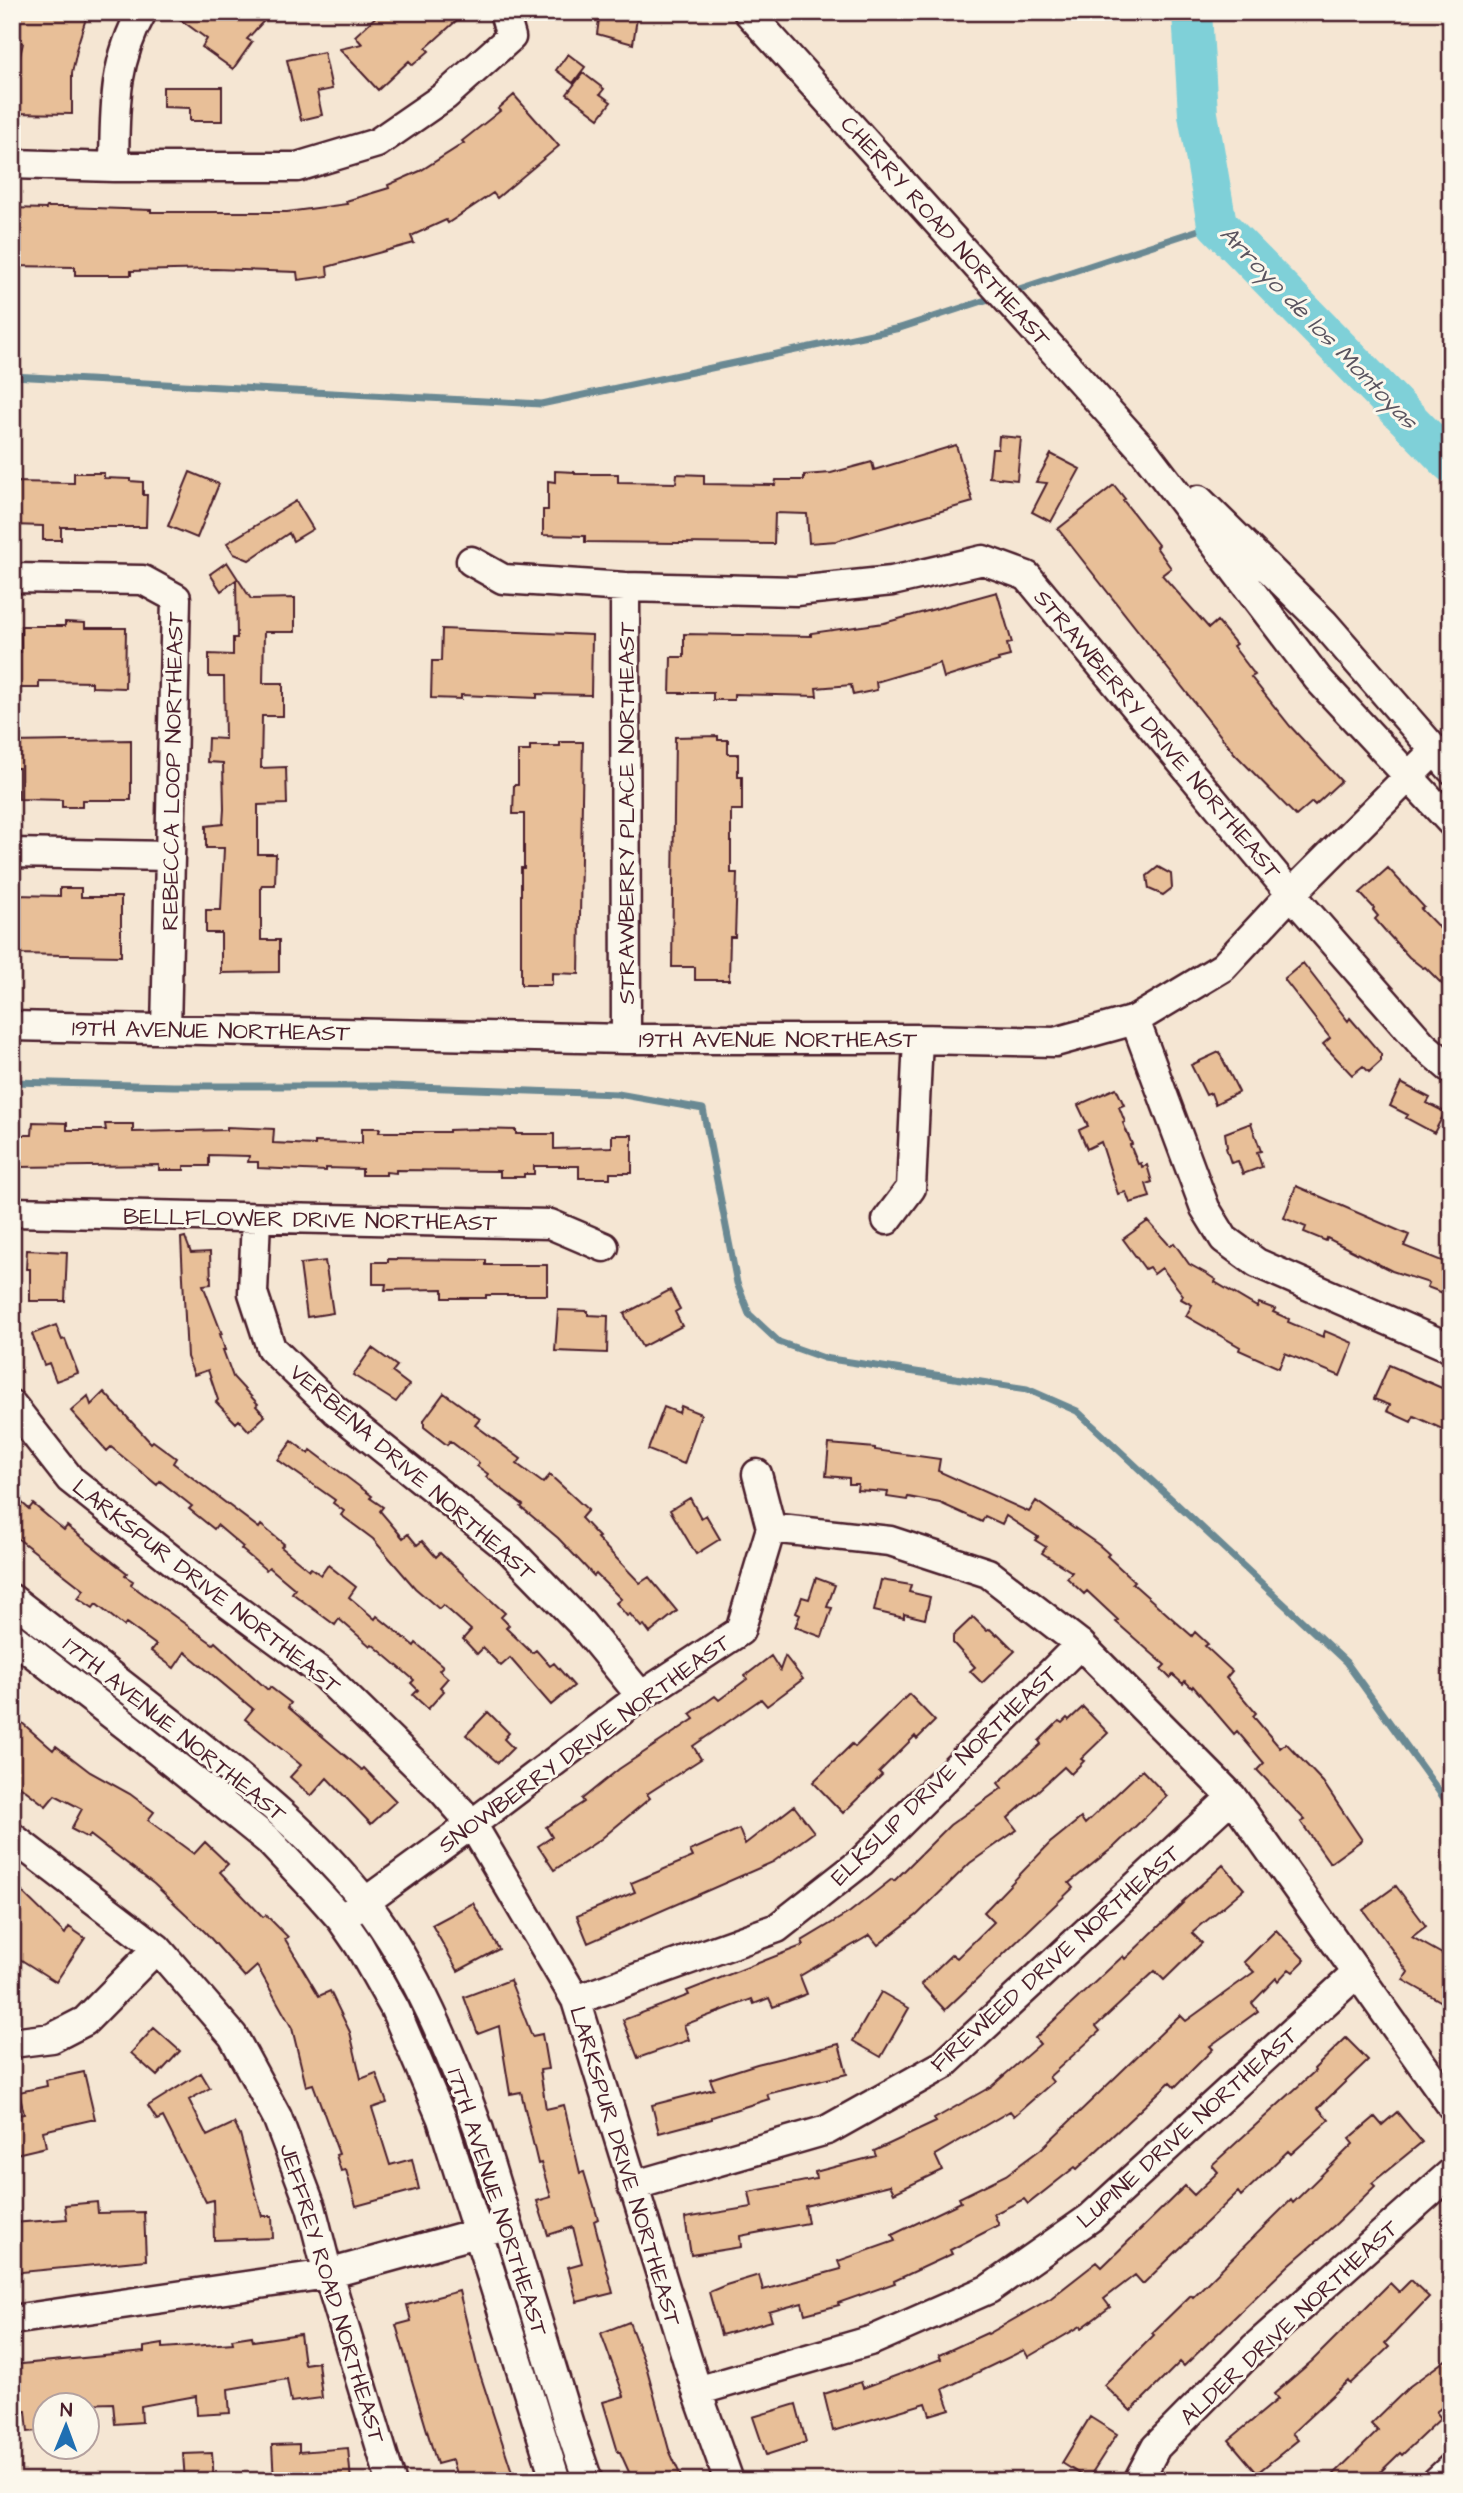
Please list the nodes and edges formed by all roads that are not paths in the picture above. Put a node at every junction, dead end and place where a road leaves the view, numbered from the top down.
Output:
1 (142, 12) edge
2 (504, 12) edge
3 (748, 12) edge
4 (12, 164) edge
5 (114, 167) junction
6 (1144, 450) junction
7 (471, 561) dead end
8 (12, 578) edge
9 (625, 587) junction
10 (1443, 760) edge
11 (1407, 777) junction
12 (1451, 822) edge
13 (12, 853) edge
14 (170, 856) junction
15 (1291, 894) junction
16 (1135, 1020) junction
17 (12, 1026) edge
18 (166, 1029) junction
19 (626, 1039) junction
20 (918, 1039) junction
21 (1451, 1069) edge
22 (12, 1212) edge
23 (256, 1218) junction
24 (887, 1220) dead end
25 (604, 1247) dead end
26 (1451, 1348) edge
27 (12, 1405) edge
28 (757, 1474) dead end
29 (771, 1528) junction
30 (12, 1599) edge
31 (12, 1637) edge
32 (1080, 1644) junction
33 (641, 1696) junction
34 (1232, 1797) junction
35 (472, 1824) junction
36 (12, 1837) edge
37 (365, 1902) junction
38 (341, 1919) junction
39 (158, 1948) junction
40 (1357, 1973) junction
41 (576, 2000) junction
42 (12, 2043) edge
43 (1451, 2105) edge
44 (1451, 2173) edge
45 (632, 2186) junction
46 (508, 2224) junction
47 (479, 2232) junction
48 (328, 2274) junction
49 (12, 2320) edge
50 (697, 2391) junction
51 (1451, 2468) edge
52 (391, 2481) edge
53 (556, 2481) edge
54 (588, 2481) edge
55 (729, 2481) edge
56 (1138, 2481) edge
57 (1437, 2481) edge

1 - 5 street
2 - 5 street
3 - 6 street, CHERRY ROAD NORTHEAST
4 - 5 street
6 - 10 street, CHERRY ROAD NORTHEAST
6 - 11 street, CHERRY ROAD NORTHEAST
7 - 9 street, STRAWBERRY DRIVE NORTHEAST
8 - 14 street, REBECCA LOOP NORTHEAST
9 - 15 street, STRAWBERRY DRIVE NORTHEAST
9 - 19 street, STRAWBERRY PLACE NORTHEAST
10 - 11 street, 19TH AVENUE NORTHEAST
11 - 12 street, CHERRY ROAD NORTHEAST
11 - 15 street, 19TH AVENUE NORTHEAST
13 - 14 street
14 - 18 street, REBECCA LOOP NORTHEAST
15 - 16 street, 19TH AVENUE NORTHEAST
15 - 21 street, STRAWBERRY DRIVE NORTHEAST
16 - 20 street, 19TH AVENUE NORTHEAST
16 - 26 street
17 - 18 street, 19TH AVENUE NORTHEAST
18 - 19 street, 19TH AVENUE NORTHEAST
19 - 20 street, 19TH AVENUE NORTHEAST
20 - 24 street
22 - 23 street, BELLFLOWER DRIVE NORTHEAST
23 - 25 street, BELLFLOWER DRIVE NORTHEAST
23 - 33 street, VERBENA DRIVE NORTHEAST
27 - 35 street, LARKSPUR DRIVE NORTHEAST
28 - 29 street
29 - 32 street
29 - 33 street, SNOWBERRY DRIVE NORTHEAST
30 - 37 street, 17TH AVENUE NORTHEAST
31 - 38 street, 17TH AVENUE NORTHEAST
32 - 34 street
32 - 41 street, ELKSLIP DRIVE NORTHEAST
33 - 35 street, SNOWBERRY DRIVE NORTHEAST
34 - 40 street
34 - 45 street, FIREWEED DRIVE NORTHEAST
35 - 37 street, SNOWBERRY DRIVE NORTHEAST
35 - 41 street, LARKSPUR DRIVE NORTHEAST
36 - 39 street, JEFFREY ROAD NORTHEAST
37 - 38 street, SNOWBERRY DRIVE NORTHEAST
37 - 46 street, 17TH AVENUE NORTHEAST
38 - 47 street, 17TH AVENUE NORTHEAST
39 - 42 street
39 - 48 street, JEFFREY ROAD NORTHEAST
40 - 43 street
40 - 50 street, LUPINE DRIVE NORTHEAST
41 - 45 street, LARKSPUR DRIVE NORTHEAST
44 - 56 street, ALDER DRIVE NORTHEAST
45 - 50 street, LARKSPUR DRIVE NORTHEAST
46 - 47 street
46 - 54 street, 17TH AVENUE NORTHEAST
47 - 48 street
47 - 53 street, 17TH AVENUE NORTHEAST
48 - 49 street
48 - 52 street, JEFFREY ROAD NORTHEAST
50 - 55 street, LARKSPUR DRIVE NORTHEAST
51 - 57 street

